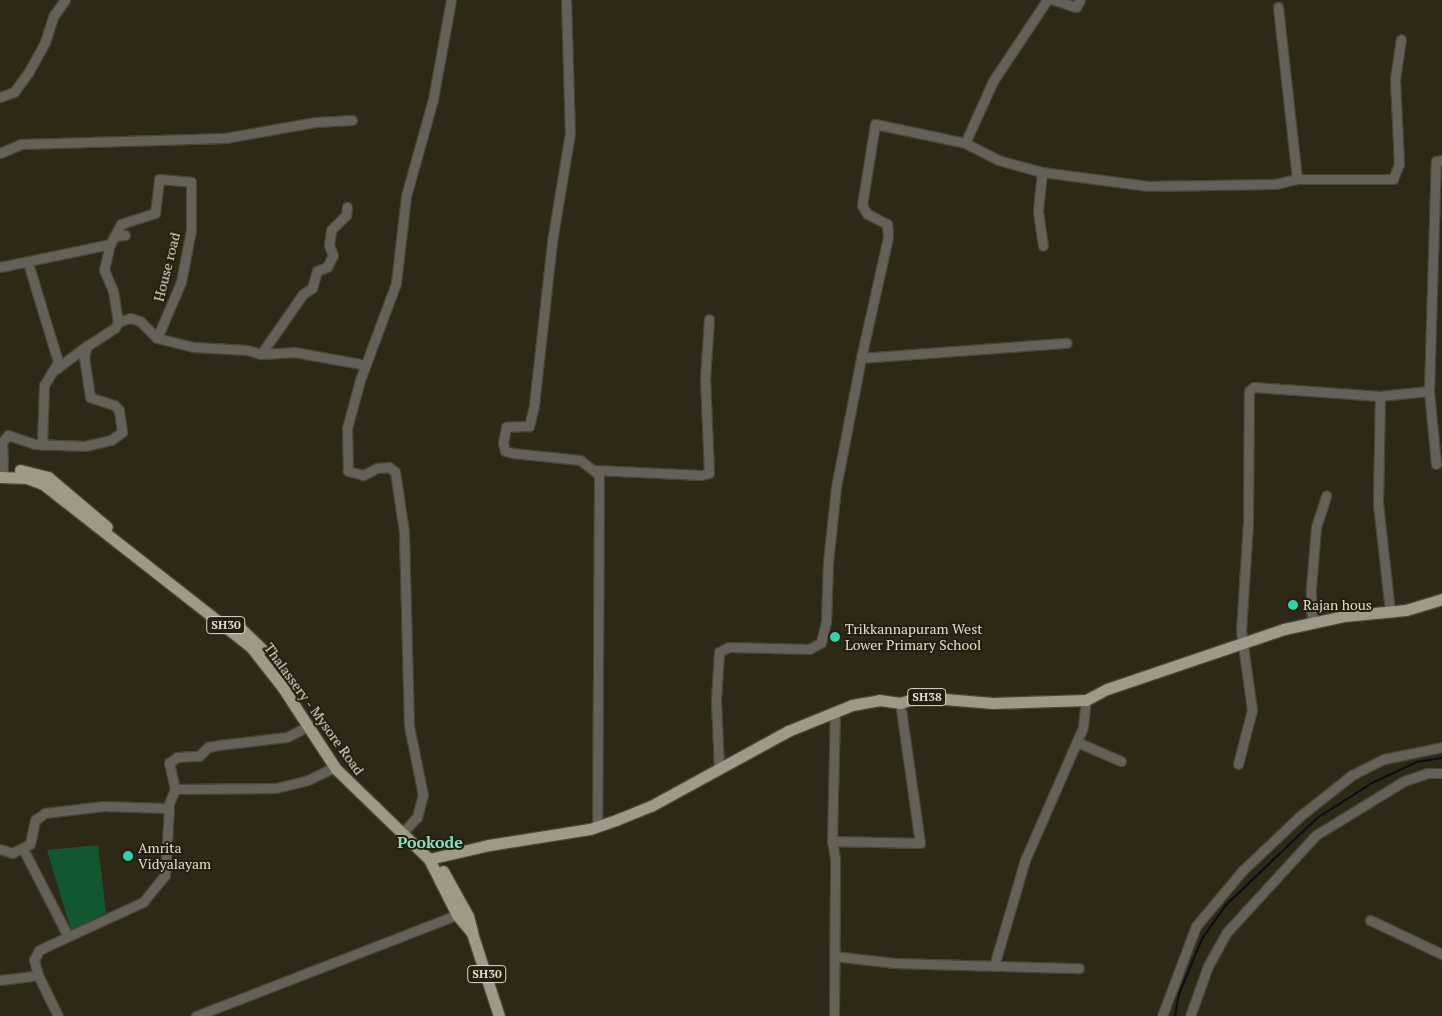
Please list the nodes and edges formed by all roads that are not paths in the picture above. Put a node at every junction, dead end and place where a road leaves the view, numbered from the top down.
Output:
1 (65, 0) edge
2 (451, 0) edge
3 (566, 0) edge
4 (1047, 0) edge
5 (1054, 0) edge
6 (1080, 0) edge
7 (1278, 7) dead end
8 (1401, 39) dead end
9 (0, 97) edge
10 (352, 120) dead end
11 (965, 143) junction
12 (0, 153) edge
13 (1442, 160) edge
14 (1042, 172) junction
15 (1297, 179) junction
16 (347, 207) dead end
17 (124, 235) dead end
18 (112, 240) junction
19 (1042, 246) dead end
20 (28, 263) junction
21 (0, 267) edge
22 (709, 319) dead end
23 (118, 322) junction
24 (158, 338) junction
25 (1066, 343) dead end
26 (87, 346) junction
27 (261, 354) junction
28 (860, 358) junction
29 (366, 365) junction
30 (56, 369) junction
31 (1429, 391) junction
32 (1380, 396) junction
33 (42, 445) junction
34 (1436, 464) dead end
35 (595, 470) junction
36 (1, 472) edge
37 (1326, 496) dead end
38 (1442, 599) edge
39 (1390, 611) junction
40 (1312, 624) junction
41 (1244, 641) junction
42 (1086, 700) junction
43 (900, 703) junction
44 (835, 711) junction
45 (307, 727) junction
46 (1077, 742) junction
47 (1442, 747) edge
48 (1121, 761) dead end
49 (1238, 764) dead end
50 (335, 768) junction
51 (719, 769) junction
52 (1442, 773) edge
53 (175, 789) junction
54 (169, 807) junction
55 (597, 827) junction
56 (404, 831) junction
57 (832, 841) junction
58 (0, 848) edge
59 (23, 849) junction
60 (429, 858) junction
61 (457, 915) junction
62 (1370, 920) dead end
63 (472, 933) junction
64 (68, 936) junction
65 (1442, 954) edge
66 (834, 956) junction
67 (994, 966) junction
68 (1079, 968) dead end
69 (38, 975) junction
70 (0, 980) edge
71 (58, 1016) edge
72 (196, 1016) edge
73 (499, 1016) edge
74 (834, 1016) edge
75 (1162, 1016) edge
76 (1190, 1016) edge

1 - 9 street
2 - 29 street
3 - 35 street
4 - 11 street
5 - 6 street
7 - 15 street
8 - 15 street
10 - 12 street
11 - 14 street
11 - 28 street
13 - 31 street
14 - 15 street
14 - 19 street
16 - 27 street
17 - 18 street
18 - 20 street
18 - 23 street
18 - 24 street, House road
20 - 21 street
20 - 30 street
22 - 35 street
23 - 24 street
23 - 26 street
24 - 27 street
25 - 28 street
26 - 30 street
26 - 33 street
27 - 29 street
28 - 51 street
29 - 56 street
30 - 33 street
31 - 32 street
31 - 34 street
32 - 39 street
32 - 41 street
33 - 36 street
35 - 55 street
36 - 45 main road, Thalassery - Mysore Road / SH30
36 - 56 main road
37 - 40 street
38 - 39 main road, SH38
39 - 40 main road, SH38
40 - 41 main road, SH38
41 - 42 main road, SH38
41 - 49 street
42 - 43 main road, SH38
42 - 46 street
43 - 44 main road, SH38
43 - 57 street
44 - 51 main road, SH38
44 - 57 street
45 - 50 main road, Thalassery - Mysore Road / SH30
45 - 53 street
46 - 48 street
46 - 67 street
47 - 75 street
50 - 53 street
50 - 56 main road, Thalassery - Mysore Road / SH30
51 - 55 main road, SH38
52 - 76 street
53 - 54 street
54 - 59 street
54 - 64 street
55 - 60 main road, SH38
56 - 60 main road, Thalassery - Mysore Road / SH30
57 - 66 street
58 - 59 street
59 - 64 street
60 - 61 main road, Thalassery - Mysore Road / SH30
60 - 63 main road
61 - 63 main road, Thalassery - Mysore Road / SH30
61 - 72 street
62 - 65 street
63 - 73 main road, Thalassery - Mysore Road / SH30
64 - 69 street
66 - 67 street
66 - 74 street
67 - 68 street
69 - 70 street
69 - 71 street

